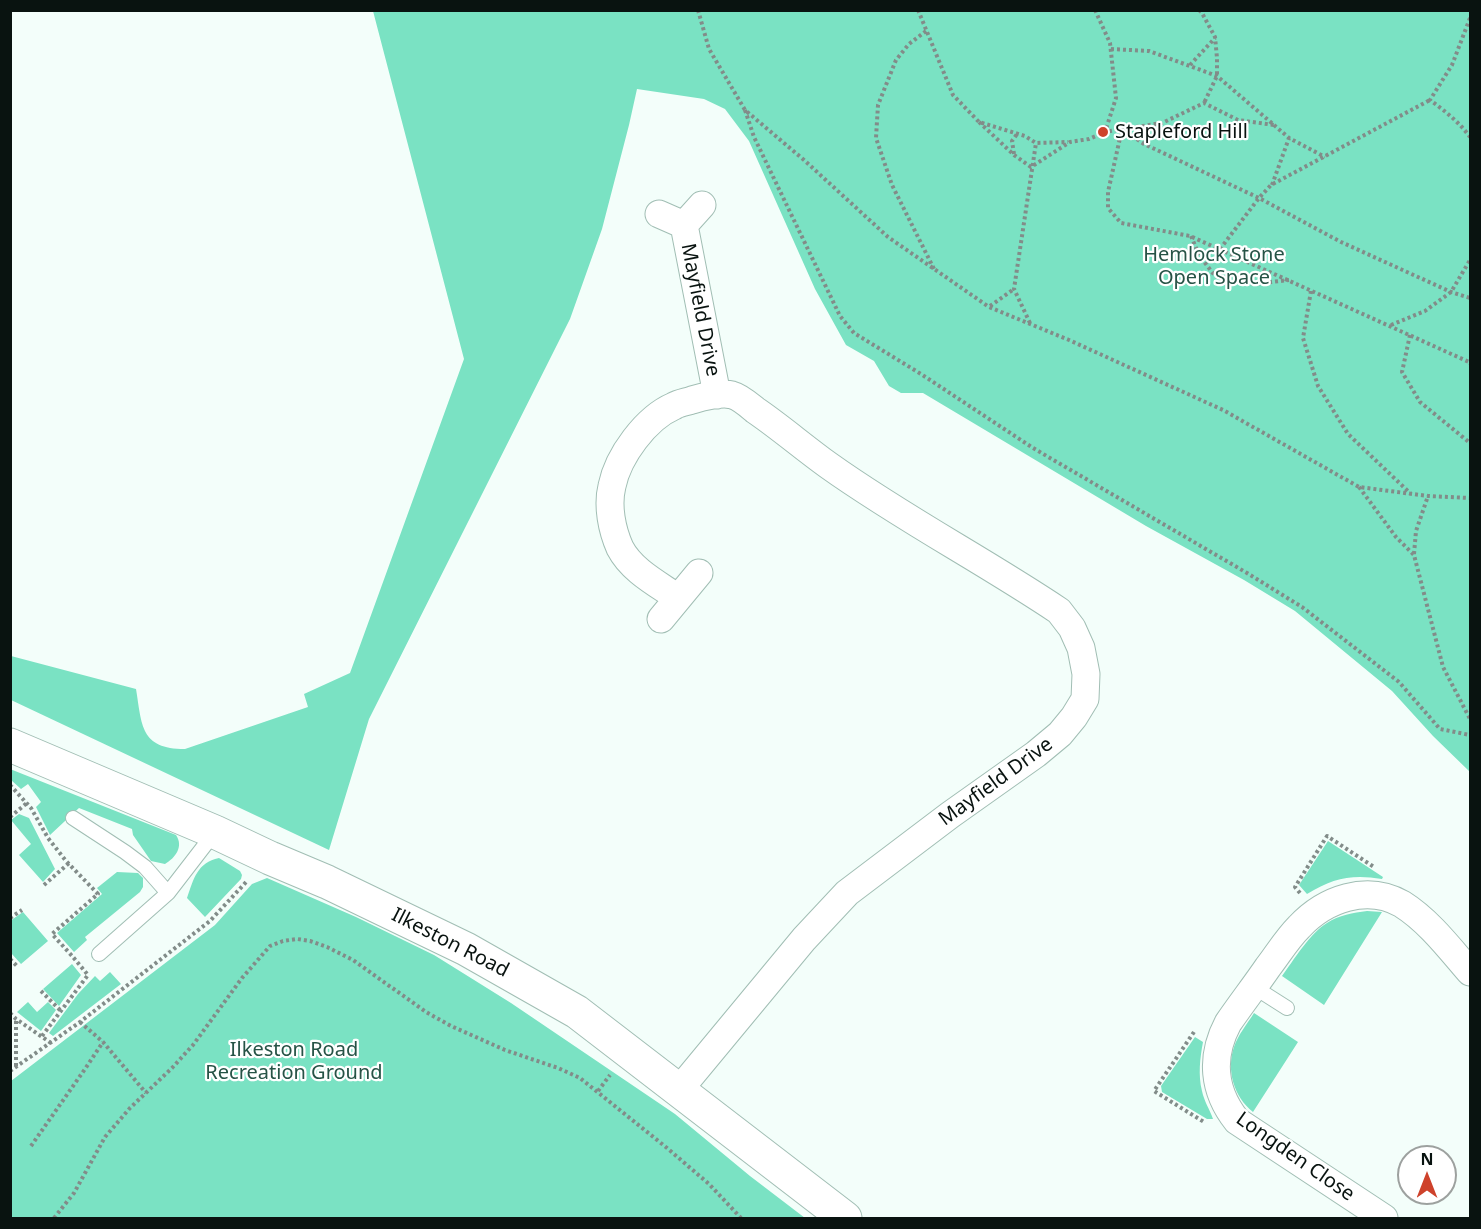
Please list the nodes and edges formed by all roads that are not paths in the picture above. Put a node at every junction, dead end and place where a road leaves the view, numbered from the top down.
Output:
1 (702, 205) dead end
2 (659, 214) dead end
3 (684, 225) junction
4 (717, 395) junction
5 (699, 573) dead end
6 (678, 598) junction
7 (662, 619) dead end
8 (10, 746) edge
9 (73, 818) dead end
10 (215, 832) junction
11 (168, 893) junction
12 (99, 954) road end
13 (1470, 972) edge
14 (1254, 987) junction
15 (1287, 1008) dead end
16 (679, 1090) junction
17 (845, 1218) edge
18 (1384, 1218) edge

1 - 3 street, Mayfield Drive
2 - 3 street, Mayfield Drive
3 - 4 street, Mayfield Drive
4 - 6 street, Mayfield Drive
4 - 16 street, Mayfield Drive
5 - 6 street
6 - 7 street
8 - 10 main road, Ilkeston Road
9 - 11 lane
10 - 11 lane
10 - 16 main road, Ilkeston Road
11 - 12 lane
13 - 14 street, Longden Close
14 - 15 lane
14 - 18 street, Longden Close
16 - 17 main road, Ilkeston Road

